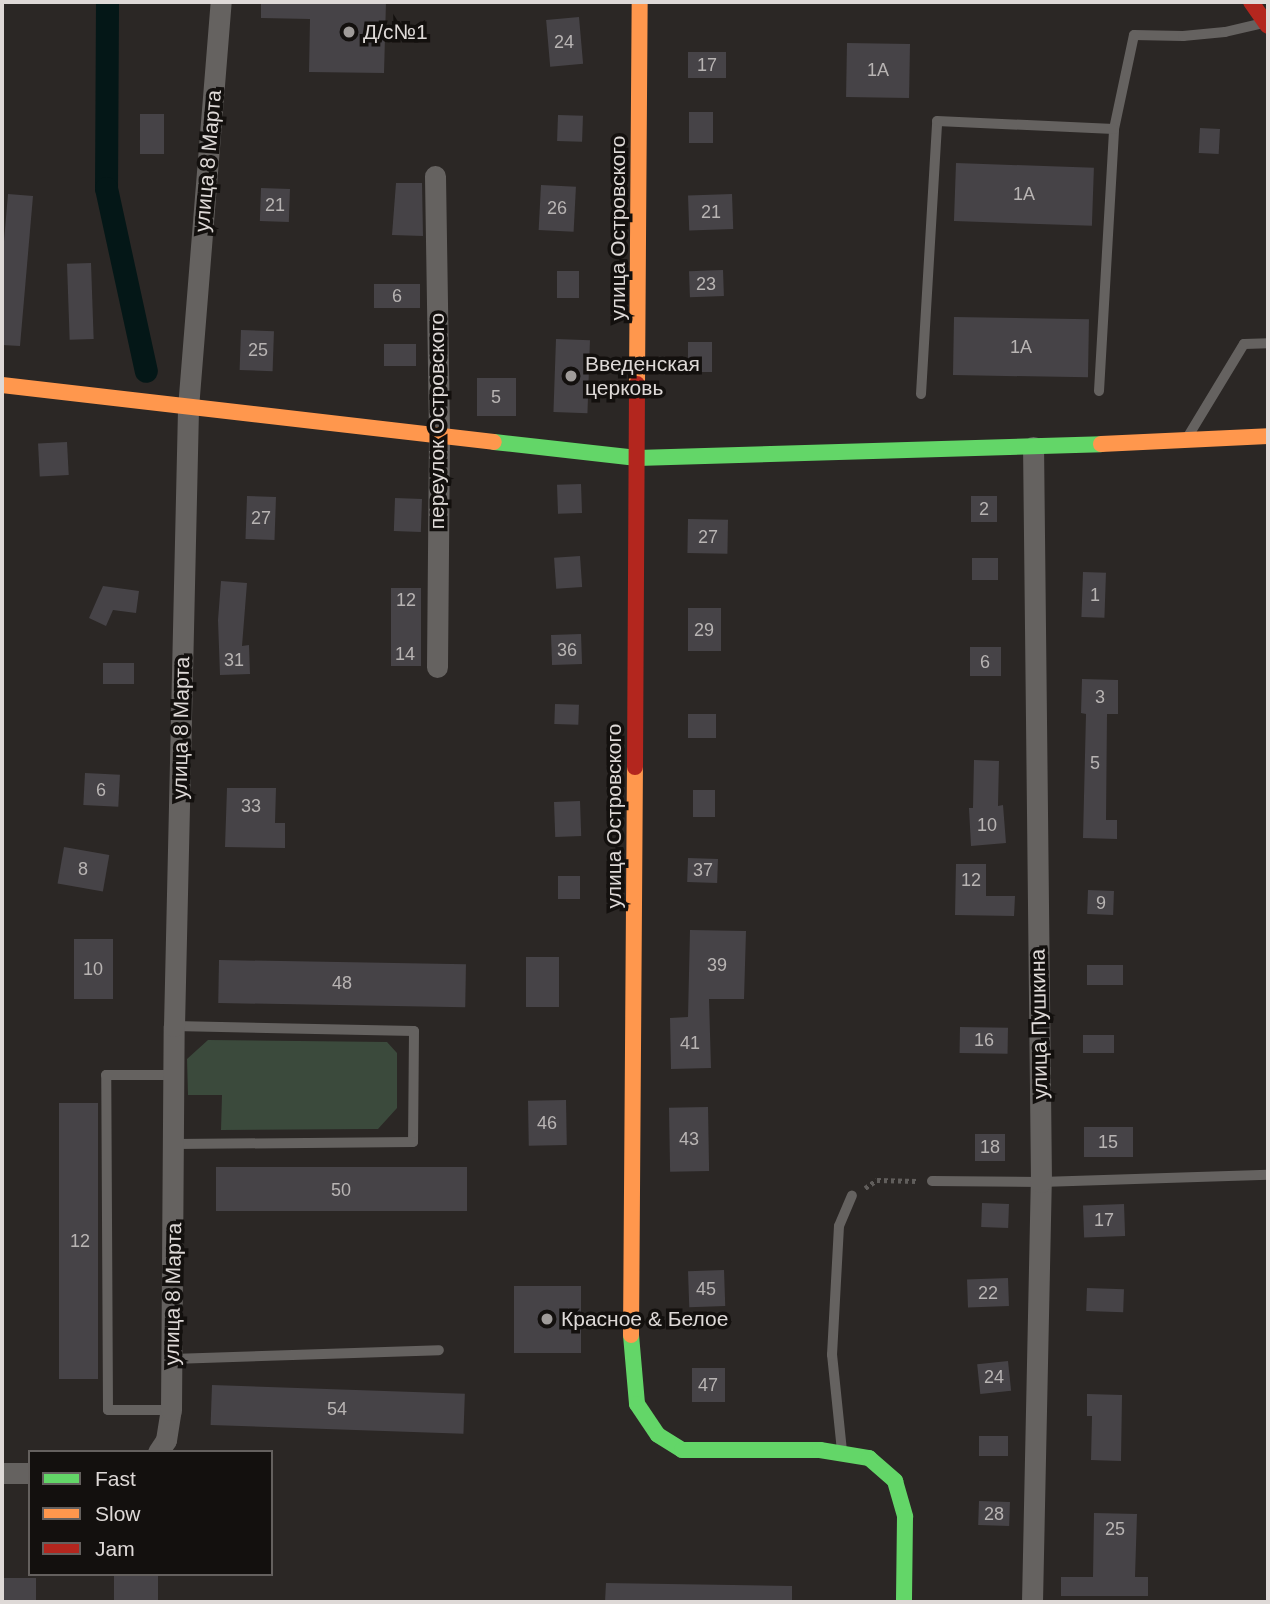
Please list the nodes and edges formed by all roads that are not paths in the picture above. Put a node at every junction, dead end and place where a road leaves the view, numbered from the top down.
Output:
1 (221, 2) edge
2 (640, 2) edge
3 (1251, 2) edge
4 (1267, 24) edge
5 (1114, 129) junction
6 (435, 176) dead end
7 (1268, 343) edge
8 (2, 385) edge
9 (1099, 391) dead end
10 (921, 394) dead end
11 (188, 408) junction
12 (1268, 436) edge
13 (439, 437) junction
14 (1185, 442) junction
15 (1032, 447) junction
16 (637, 458) junction
17 (437, 667) dead end
18 (174, 1026) junction
19 (175, 1075) junction
20 (175, 1144) junction
21 (1268, 1175) edge
22 (932, 1181) road end
23 (1041, 1182) junction
24 (852, 1196) road end
25 (439, 1350) dead end
26 (172, 1359) junction
27 (171, 1410) junction
28 (159, 1450) edge
29 (842, 1454) junction
30 (2, 1473) edge
31 (28, 1473) edge
32 (904, 1602) edge
33 (1032, 1602) edge

1 - 11 street, улица 8 Марта
2 - 16 street, улица Островского
3 - 4 street
4 - 5 lane
5 - 9 lane
5 - 10 lane
6 - 13 street, переулок Островского
7 - 14 lane
8 - 11 street
11 - 13 street
11 - 18 street, улица 8 Марта
12 - 14 street
13 - 16 street
13 - 17 street, переулок Островского
14 - 15 street
15 - 16 street
15 - 23 street, улица Пушкина
16 - 29 street, улица Островского
18 - 19 street, улица 8 Марта
18 - 20 lane
19 - 20 street, улица 8 Марта
19 - 27 lane
20 - 26 street, улица 8 Марта
21 - 23 lane
22 - 23 lane
23 - 33 street, улица Пушкина
24 - 29 lane
25 - 26 lane
26 - 27 street, улица 8 Марта
27 - 28 street, улица 8 Марта
29 - 32 street, улица Островского
30 - 31 street

